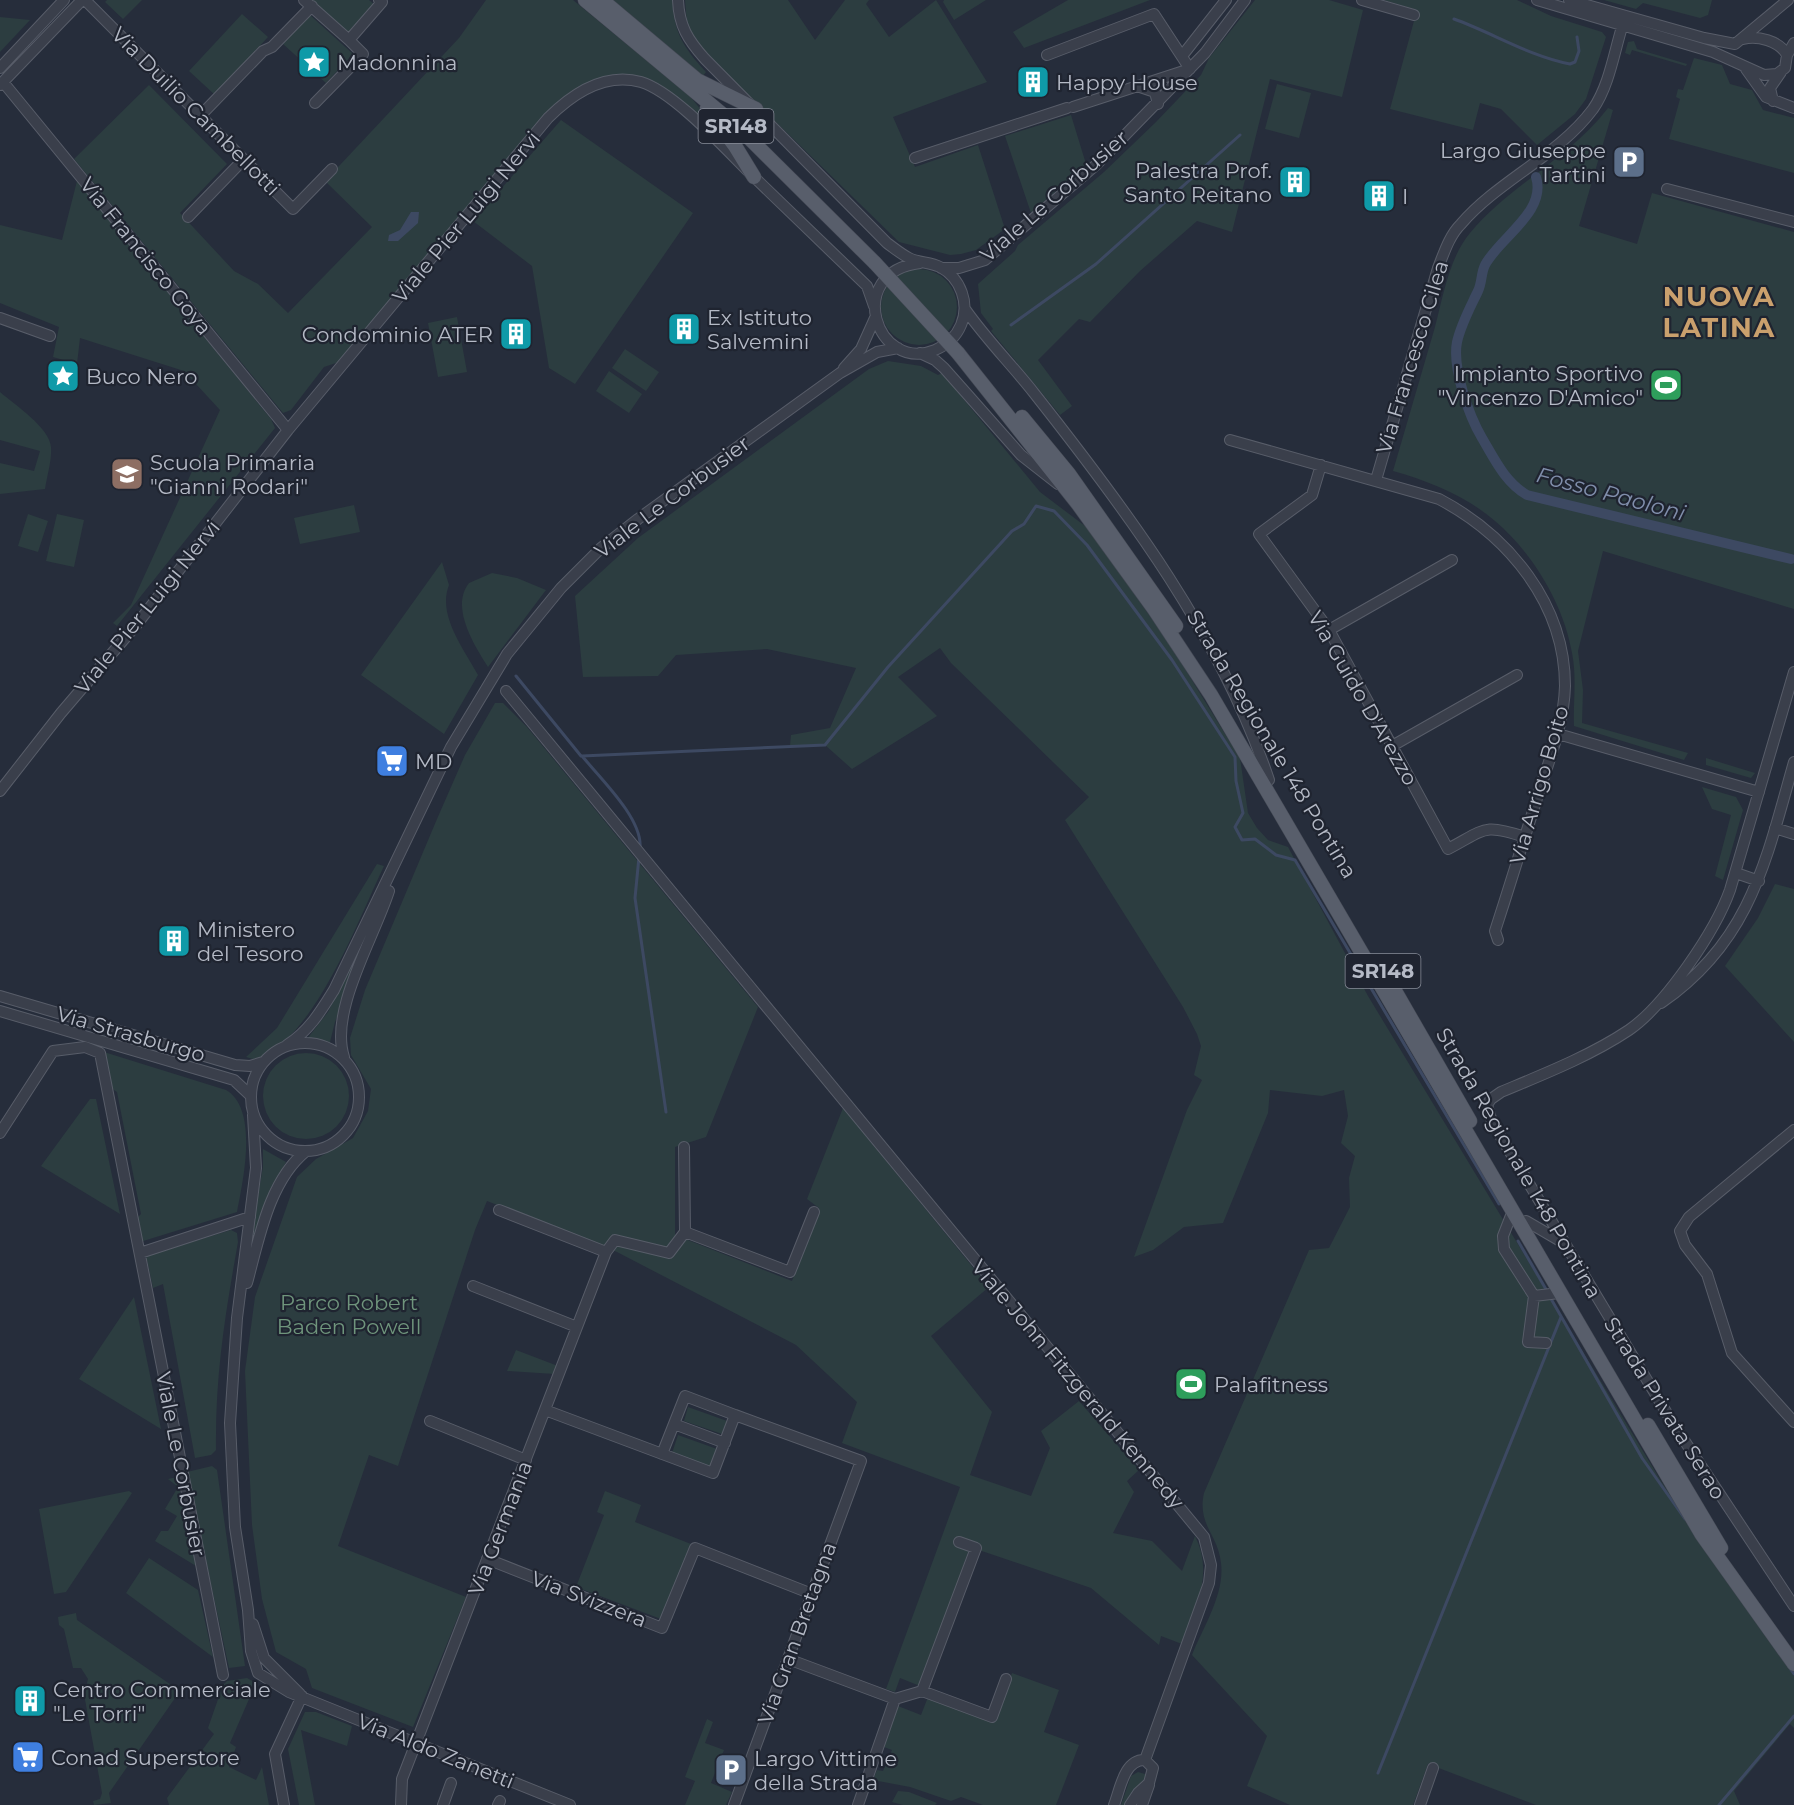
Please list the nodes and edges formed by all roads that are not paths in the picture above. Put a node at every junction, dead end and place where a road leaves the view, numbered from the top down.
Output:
1 (64, 0) edge
2 (84, 0) edge
3 (585, 0) edge
4 (602, 0) edge
5 (678, 0) edge
6 (1226, 0) edge
7 (1245, 0) edge
8 (1362, 0) edge
9 (1537, 0) edge
10 (1572, 0) edge
11 (1788, 0) edge
12 (382, 1) edge
13 (308, 3) edge
14 (1413, 15) dead end
15 (1622, 27) junction
16 (349, 40) junction
17 (1738, 41) junction
18 (1794, 43) edge
19 (1047, 55) dead end
20 (1787, 55) junction
21 (1182, 56) junction
22 (1734, 60) junction
23 (0, 68) edge
24 (1745, 68) junction
25 (1190, 69) junction
26 (1781, 72) junction
27 (691, 80) junction
28 (2, 84) edge
29 (1137, 86) junction
30 (1773, 101) junction
31 (315, 103) dead end
32 (1158, 104) junction
33 (1794, 108) edge
34 (756, 109) junction
35 (200, 116) junction
36 (915, 158) dead end
37 (244, 159) junction
38 (332, 169) dead end
39 (754, 177) junction
40 (1667, 189) dead end
41 (188, 216) dead end
42 (1794, 222) edge
43 (920, 262) junction
44 (941, 268) junction
45 (874, 306) junction
46 (965, 309) junction
47 (0, 318) edge
48 (875, 318) junction
49 (50, 336) dead end
50 (898, 348) junction
51 (961, 351) junction
52 (920, 353) junction
53 (840, 373) junction
54 (288, 430) junction
55 (1230, 440) dead end
56 (1322, 465) junction
57 (1376, 480) junction
58 (1078, 504) junction
59 (1452, 560) dead end
60 (1329, 630) junction
61 (1794, 672) edge
62 (1517, 675) dead end
63 (506, 691) dead end
64 (1558, 734) junction
65 (1392, 746) junction
66 (1794, 762) edge
67 (1269, 780) junction
68 (0, 791) edge
69 (1759, 792) junction
70 (1775, 828) junction
71 (1794, 834) edge
72 (1525, 837) junction
73 (399, 858) junction
74 (1736, 873) junction
75 (1759, 881) junction
76 (1498, 940) dead end
77 (0, 996) edge
78 (0, 1011) edge
79 (1649, 1011) junction
80 (287, 1045) junction
81 (801, 1050) junction
82 (344, 1058) junction
83 (792, 1058) dead end
84 (263, 1062) junction
85 (250, 1095) junction
86 (254, 1115) junction
87 (1794, 1130) edge
88 (0, 1134) edge
89 (684, 1147) dead end
90 (306, 1151) junction
91 (499, 1210) dead end
92 (814, 1212) dead end
93 (1512, 1213) junction
94 (250, 1217) junction
95 (1526, 1221) junction
96 (685, 1232) junction
97 (1562, 1242) junction
98 (606, 1252) junction
99 (140, 1253) junction
100 (472, 1287) dead end
101 (1559, 1293) junction
102 (1538, 1297) junction
103 (237, 1318) junction
104 (577, 1327) junction
105 (1546, 1343) dead end
106 (545, 1410) junction
107 (735, 1415) junction
108 (430, 1421) dead end
109 (1794, 1422) edge
110 (674, 1424) junction
111 (725, 1443) junction
112 (662, 1454) junction
113 (526, 1460) junction
114 (959, 1542) dead end
115 (487, 1559) junction
116 (812, 1594) junction
117 (1794, 1606) edge
118 (1763, 1620) junction
119 (788, 1659) junction
120 (1794, 1664) edge
121 (223, 1675) dead end
122 (1006, 1679) dead end
123 (922, 1691) junction
124 (302, 1696) junction
125 (895, 1699) junction
126 (416, 1743) junction
127 (1145, 1760) junction
128 (1433, 1768) dead end
129 (451, 1783) dead end
130 (1149, 1784) junction
131 (736, 1804) edge
132 (284, 1805) edge
133 (401, 1805) edge
134 (443, 1805) edge
135 (570, 1805) edge
136 (858, 1805) edge
137 (1114, 1805) edge
138 (1130, 1805) edge
139 (1142, 1805) edge
140 (1420, 1805) edge

1 - 23 street
2 - 28 street
2 - 35 street, Via Duilio Cambellotti
3 - 27 main road, Strada Regionale 148 Pontina / SR148
4 - 27 main road, Strada Regionale 148 Pontina / SR148
5 - 34 street
6 - 21 street
7 - 25 street, Viale Le Corbusier
8 - 14 street
9 - 15 street
10 - 17 street
11 - 17 street
12 - 16 street
13 - 16 street
13 - 35 street
15 - 22 street
15 - 57 street, Via Francesco Cilea
16 - 31 street
17 - 20 street
17 - 22 street
18 - 20 street
19 - 21 street
20 - 26 street
21 - 25 street
22 - 24 street
24 - 26 street
24 - 30 street
25 - 29 street, Viale Le Corbusier
25 - 32 street, Viale Le Corbusier
26 - 30 street
27 - 34 main road
27 - 39 main road
27 - 51 main road, Strada Regionale 148 Pontina / SR148
28 - 54 street, Via Francisco Goya
29 - 32 street
29 - 36 street, Viale Le Corbusier
30 - 33 street
32 - 44 street, Viale Le Corbusier
34 - 43 street
35 - 37 street, Via Duilio Cambellotti
37 - 38 street, Via Duilio Cambellotti
37 - 41 street
39 - 45 street, Viale Pier Luigi Nervi
39 - 54 street, Viale Pier Luigi Nervi
40 - 42 street
43 - 44 street
43 - 45 street
44 - 46 street
45 - 48 street
46 - 52 street
46 - 67 street
47 - 49 street
48 - 50 street
48 - 53 street, Viale Le Corbusier
50 - 52 street
50 - 53 street, Viale Le Corbusier
51 - 58 main road, Strada Regionale 148 Pontina / SR148
51 - 67 main road, Strada Regionale 148 Pontina / SR148
52 - 58 street
53 - 73 street, Viale Le Corbusier
54 - 68 street, Viale Pier Luigi Nervi
55 - 56 street, Via Arrigo Boito
56 - 57 street, Via Arrigo Boito
56 - 60 street, Via Guido D'Arezzo
57 - 64 street, Via Arrigo Boito
58 - 93 main road, Strada Regionale 148 Pontina / SR148
59 - 60 street
60 - 65 street, Via Guido D'Arezzo
61 - 69 street
62 - 65 street
63 - 81 street, Viale John Fitzgerald Kennedy
64 - 69 street
64 - 72 street, Via Arrigo Boito
65 - 72 street, Via Guido D'Arezzo
66 - 70 street
67 - 95 main road, Strada Regionale 148 Pontina / SR148
69 - 74 street
70 - 71 street
70 - 75 street
72 - 76 street, Via Arrigo Boito
73 - 80 street, Viale Le Corbusier
73 - 82 street, Viale Le Corbusier
74 - 75 street
74 - 79 street
75 - 79 street
77 - 84 street, Via Strasburgo
78 - 85 street, Via Strasburgo
79 - 97 street
80 - 82 street
80 - 84 street, Viale Le Corbusier
81 - 83 street
81 - 127 street, Viale John Fitzgerald Kennedy
82 - 90 street, Viale Le Corbusier
84 - 85 street
85 - 86 street, Viale Le Corbusier
86 - 90 street, Viale Le Corbusier
86 - 94 street, Viale Le Corbusier
87 - 109 street
88 - 99 street, Viale Le Corbusier
89 - 96 street
90 - 103 street, Viale Le Corbusier
91 - 98 street
92 - 96 street
93 - 101 main road, Strada Regionale 148 Pontina / SR148
93 - 102 street, Strada Regionale 148 Pontina
94 - 99 street
94 - 103 street, Viale Le Corbusier
95 - 97 street, Strada Privata Serao
95 - 118 main road, Strada Regionale 148 Pontina / SR148
96 - 98 street
97 - 117 street, Strada Privata Serao
98 - 104 street, Via Germania
99 - 121 street, Viale Le Corbusier
100 - 104 street
101 - 102 street, Strada Regionale 148 Pontina
101 - 118 main road, Strada Regionale 148 Pontina / SR148
102 - 105 street
103 - 124 street, Viale Le Corbusier
104 - 106 street, Via Germania
106 - 112 street
106 - 113 street, Via Germania
107 - 110 street
107 - 111 street
107 - 116 street, Via Gran Bretagna
108 - 113 street
110 - 111 street
110 - 112 street
111 - 112 street
113 - 115 street, Via Germania
114 - 123 street
115 - 116 street, Via Svizzera
115 - 126 street, Via Germania
116 - 119 street, Via Gran Bretagna
118 - 120 main road, Strada Regionale 148 Pontina / SR148
119 - 125 street
119 - 131 street, Via Gran Bretagna
122 - 123 street
123 - 125 street
124 - 126 street, Via Aldo Zanetti
124 - 132 street
125 - 136 street
126 - 133 street, Via Germania
126 - 135 street, Via Aldo Zanetti
127 - 130 street, Viale John Fitzgerald Kennedy
127 - 137 street
128 - 140 street
129 - 134 street
130 - 138 street
130 - 139 street, Viale John Fitzgerald Kennedy

